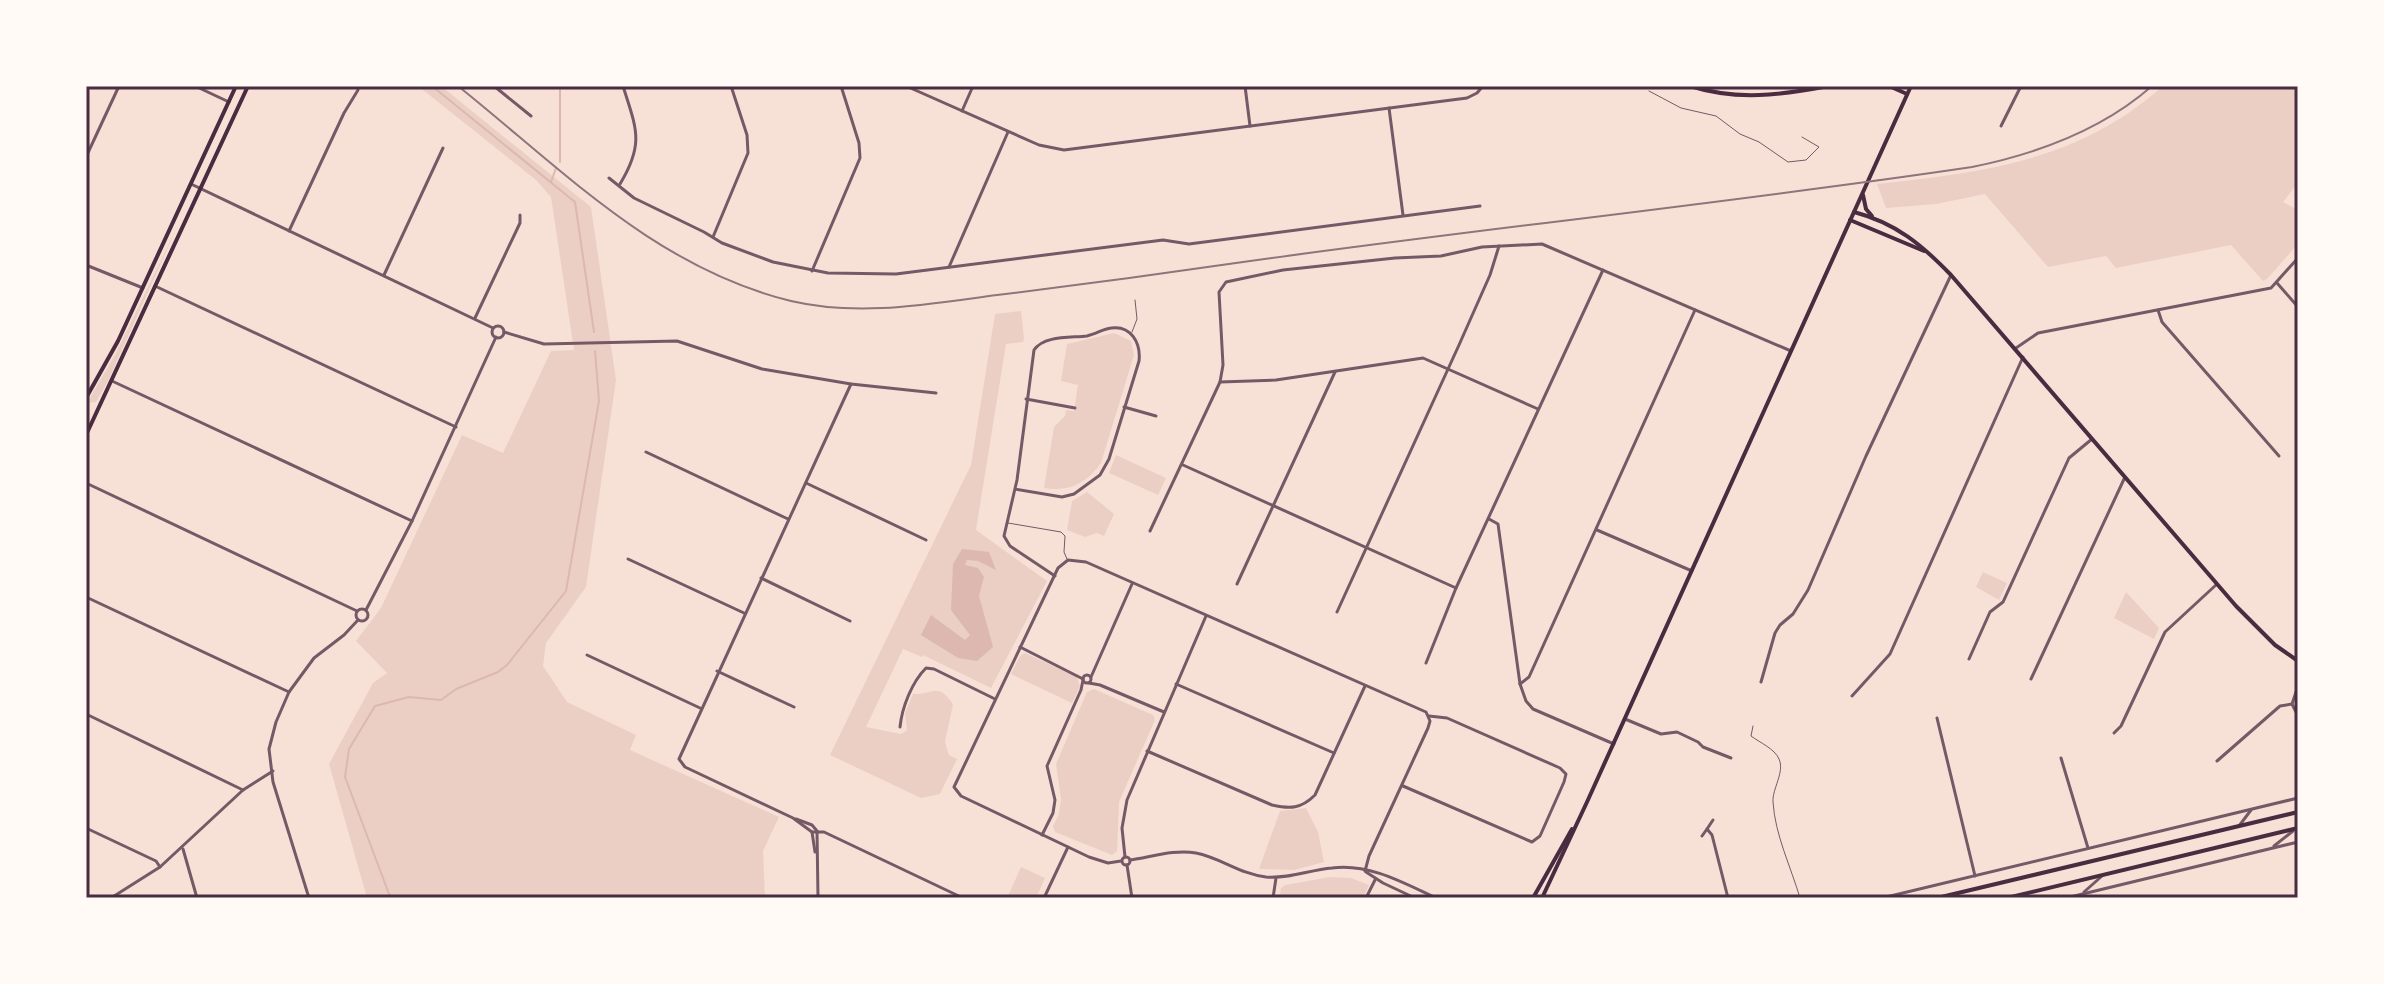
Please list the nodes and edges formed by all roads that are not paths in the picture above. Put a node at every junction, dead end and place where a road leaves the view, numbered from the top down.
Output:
1 (119, 86) edge
2 (195, 86) edge
3 (236, 86) edge
4 (248, 86) edge
5 (494, 86) edge
6 (623, 86) edge
7 (731, 86) edge
8 (841, 86) edge
9 (906, 86) edge
10 (973, 86) edge
11 (1245, 86) edge
12 (1483, 86) edge
13 (1690, 86) edge
14 (1829, 86) edge
15 (1889, 86) edge
16 (1911, 86) edge
17 (2021, 86) edge
18 (358, 90) dead end
19 (1649, 91) dead end
20 (1907, 94) junction
21 (229, 102) junction
22 (238, 106) junction
23 (1389, 108) junction
24 (962, 111) junction
25 (531, 116) dead end
26 (1250, 126) junction
27 (2001, 126) dead end
28 (1008, 131) junction
29 (1802, 137) dead end
30 (443, 148) dead end
31 (87, 154) edge
32 (609, 178) dead end
33 (191, 184) junction
34 (619, 185) junction
35 (201, 188) junction
36 (1862, 192) junction
37 (1480, 206) dead end
38 (1853, 212) junction
39 (520, 215) dead end
40 (1403, 217) junction
41 (1850, 220) junction
42 (1876, 220) junction
43 (289, 231) junction
44 (712, 238) junction
45 (1499, 246) junction
46 (1926, 252) junction
47 (2298, 258) edge
48 (86, 265) edge
49 (949, 267) junction
50 (1603, 270) junction
51 (812, 271) junction
52 (384, 275) junction
53 (1951, 275) junction
54 (2277, 283) junction
55 (155, 286) junction
56 (143, 288) junction
57 (1135, 300) dead end
58 (2298, 307) edge
59 (1695, 310) junction
60 (2158, 310) junction
61 (475, 318) junction
62 (493, 328) junction
63 (504, 332) junction
64 (1131, 334) junction
65 (496, 337) junction
66 (2015, 348) junction
67 (1791, 351) junction
68 (2023, 357) junction
69 (1448, 367) junction
70 (1335, 372) junction
71 (112, 381) junction
72 (1220, 382) junction
73 (851, 384) junction
74 (936, 393) dead end
75 (86, 398) edge
76 (1026, 399) junction
77 (1124, 407) junction
78 (1075, 408) dead end
79 (1538, 409) junction
80 (1156, 416) dead end
81 (456, 427) junction
82 (86, 435) edge
83 (2092, 439) junction
84 (646, 452) dead end
85 (2279, 456) dead end
86 (1183, 465) junction
87 (2125, 477) junction
88 (86, 483) edge
89 (806, 483) junction
90 (1015, 489) junction
91 (1272, 505) junction
92 (788, 519) junction
93 (1489, 519) junction
94 (412, 521) junction
95 (1006, 523) junction
96 (1597, 530) junction
97 (1150, 531) dead end
98 (926, 540) dead end
99 (1367, 548) junction
100 (628, 559) dead end
101 (1068, 560) junction
102 (1692, 571) junction
103 (1055, 576) junction
104 (761, 578) junction
105 (1132, 584) junction
106 (1237, 584) dead end
107 (2217, 584) junction
108 (1456, 588) junction
109 (86, 597) edge
110 (366, 610) junction
111 (357, 611) junction
112 (1337, 612) dead end
113 (744, 613) junction
114 (1206, 616) junction
115 (358, 620) junction
116 (850, 621) dead end
117 (1020, 647) junction
118 (587, 655) dead end
119 (1969, 659) dead end
120 (2298, 661) edge
121 (1426, 663) dead end
122 (717, 671) junction
123 (1087, 679) junction
124 (2031, 679) dead end
125 (1761, 682) dead end
126 (1176, 684) junction
127 (1520, 684) junction
128 (1365, 686) junction
129 (2298, 686) edge
130 (289, 692) junction
131 (1852, 696) dead end
132 (995, 699) junction
133 (2292, 704) junction
134 (794, 707) dead end
135 (700, 708) junction
136 (1164, 712) junction
137 (86, 714) edge
138 (1429, 716) junction
139 (2298, 716) edge
140 (1937, 718) dead end
141 (1625, 719) junction
142 (1753, 726) dead end
143 (900, 727) dead end
144 (2114, 733) dead end
145 (1751, 736) junction
146 (1745, 739) dead end
147 (1614, 744) junction
148 (1147, 751) junction
149 (1334, 753) junction
150 (1731, 758) dead end
151 (2061, 758) dead end
152 (2217, 761) dead end
153 (273, 771) junction
154 (1402, 785) junction
155 (243, 790) junction
156 (2298, 798) edge
157 (1587, 802) junction
158 (2252, 810) junction
159 (2298, 812) edge
160 (1713, 820) dead end
161 (2239, 826) junction
162 (86, 828) edge
163 (2297, 828) edge
164 (1707, 829) junction
165 (815, 832) junction
166 (1042, 835) junction
167 (1702, 836) dead end
168 (2298, 842) edge
169 (1068, 847) junction
170 (2088, 848) junction
171 (2272, 848) junction
172 (183, 849) junction
173 (1123, 859) junction
174 (1128, 863) junction
175 (160, 867) junction
176 (1365, 871) junction
177 (1378, 873) junction
178 (1975, 876) junction
179 (2102, 876) junction
180 (1276, 877) junction
181 (1375, 878) junction
182 (2082, 894) junction
183 (1954, 896) edge
184 (111, 898) edge
185 (197, 898) edge
186 (309, 898) edge
187 (818, 898) edge
188 (963, 898) edge
189 (1044, 898) edge
190 (1132, 898) edge
191 (1273, 898) edge
192 (1366, 898) edge
193 (1415, 898) edge
194 (1436, 898) edge
195 (1533, 898) edge
196 (1542, 898) edge
197 (1728, 898) edge
198 (1800, 898) edge
199 (1882, 898) edge
200 (1937, 898) edge
201 (2007, 898) edge
202 (2066, 898) edge

1 - 31 street
2 - 21 street
3 - 21 main road
4 - 22 main road
5 - 25 street
6 - 34 street
7 - 44 street
8 - 51 street
9 - 24 street
10 - 24 street
11 - 26 street
12 - 23 street
13 - 14 main road
15 - 20 main road
16 - 20 main road
17 - 27 street
18 - 43 street
19 - 29 lane
20 - 36 main road
21 - 22 main road
21 - 33 main road
22 - 35 main road
23 - 26 street
23 - 40 street
24 - 28 street
26 - 28 street
28 - 49 street
30 - 52 street
32 - 34 street
33 - 35 street
33 - 56 main road
34 - 44 street
35 - 43 street
35 - 55 main road
36 - 38 main road
36 - 42 main road
37 - 40 street
38 - 41 main road
38 - 42 main road
39 - 61 street
40 - 49 street
41 - 46 main road
41 - 67 main road
42 - 46 main road
43 - 52 street
44 - 51 street
45 - 50 street
45 - 69 street
45 - 72 street
46 - 53 main road
47 - 54 street
48 - 56 street
49 - 51 street
50 - 59 street
50 - 79 street
52 - 61 street
53 - 66 main road
53 - 125 street
54 - 58 street
54 - 60 street
55 - 71 main road
55 - 81 street
56 - 75 main road
57 - 64 lane
59 - 67 street
59 - 96 street
60 - 66 street
60 - 85 street
61 - 62 street
62 - 63 street
62 - 65 street
63 - 65 street
63 - 73 street
64 - 76 street
64 - 77 street
65 - 81 street
66 - 68 main road
67 - 102 main road
68 - 83 main road
68 - 131 street
69 - 70 street
69 - 79 street
69 - 99 street
70 - 72 street
70 - 91 street
71 - 82 main road
71 - 94 street
72 - 86 street
73 - 74 street
73 - 89 street
76 - 78 street
76 - 90 street
77 - 80 street
77 - 90 street
79 - 93 street
81 - 94 street
83 - 87 main road
83 - 119 street
84 - 92 street
86 - 91 street
86 - 97 street
87 - 107 main road
87 - 124 street
88 - 111 street
89 - 92 street
89 - 98 street
90 - 95 street
91 - 99 street
91 - 106 street
92 - 104 street
93 - 108 street
93 - 127 street
94 - 110 street
95 - 101 lane
95 - 103 street
96 - 102 street
96 - 127 street
99 - 108 street
99 - 112 street
100 - 113 street
101 - 103 street
101 - 105 street
102 - 141 main road
103 - 117 street
104 - 113 street
104 - 116 street
105 - 114 street
105 - 123 street
107 - 120 main road
107 - 144 street
108 - 121 street
109 - 130 street
110 - 111 street
110 - 115 street
111 - 115 street
113 - 122 street
114 - 126 street
114 - 128 street
115 - 130 street
117 - 123 street
117 - 132 street
118 - 135 street
122 - 134 street
122 - 135 street
123 - 136 street
123 - 166 street
126 - 136 street
126 - 149 street
127 - 147 street
128 - 138 street
128 - 149 street
129 - 133 street
130 - 153 street
132 - 143 street
132 - 166 street
133 - 139 street
133 - 152 street
135 - 165 street
136 - 148 street
137 - 155 street
138 - 154 street
138 - 154 street
140 - 178 street
141 - 147 main road
141 - 150 street
142 - 145 lane
145 - 146 lane
145 - 198 lane
147 - 157 main road
148 - 149 street
148 - 173 street
151 - 170 street
153 - 155 street
153 - 186 street
154 - 176 street
155 - 172 street
156 - 158 street
157 - 195 main road
157 - 196 main road
158 - 161 street
158 - 170 street
159 - 161 main road
160 - 164 street
161 - 183 main road
162 - 175 street
163 - 171 street
163 - 179 main road
164 - 167 street
164 - 197 street
165 - 187 street
165 - 188 street
166 - 169 street
168 - 171 street
169 - 173 street
169 - 189 street
170 - 178 street
171 - 182 street
172 - 175 street
172 - 185 street
173 - 174 street
174 - 180 street
174 - 190 street
175 - 184 street
176 - 177 street
176 - 180 street
176 - 181 street
177 - 181 street
177 - 194 street
178 - 199 street
179 - 182 street
179 - 201 main road
180 - 191 street
181 - 192 street
181 - 193 street
182 - 202 street
183 - 200 main road

